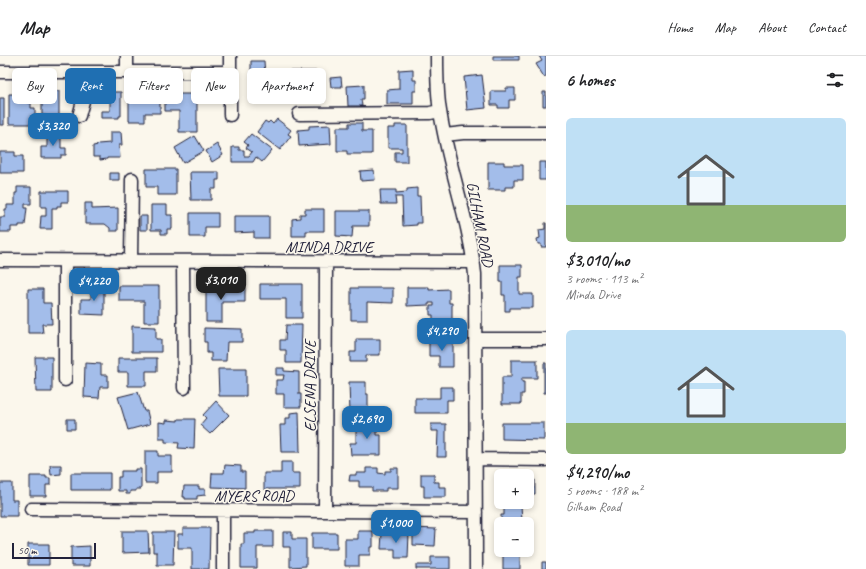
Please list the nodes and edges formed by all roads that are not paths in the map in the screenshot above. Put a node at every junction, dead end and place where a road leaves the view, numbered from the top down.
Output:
1 (127, 56) edge
2 (230, 56) edge
3 (437, 56) edge
4 (127, 68) edge
5 (230, 68) edge
6 (0, 72) edge
7 (65, 72) edge
8 (82, 104) edge
9 (230, 104) edge
10 (440, 111) junction
11 (299, 114) dead end
12 (230, 115) dead end
13 (79, 116) dead end
14 (546, 133) edge
15 (445, 135) junction
16 (132, 179) dead end
17 (0, 260) edge
18 (65, 261) junction
19 (131, 261) junction
20 (183, 261) junction
21 (326, 261) junction
22 (474, 262) junction
23 (476, 339) junction
24 (546, 339) edge
25 (65, 380) dead end
26 (184, 388) dead end
27 (476, 459) junction
28 (546, 460) edge
29 (31, 509) dead end
30 (223, 511) junction
31 (325, 511) junction
32 (476, 512) junction
33 (223, 569) edge
34 (476, 569) edge

1 - 4 street
2 - 5 street
3 - 10 street, GILHAM ROAD
6 - 7 street
8 - 13 street
9 - 12 street
10 - 11 street
10 - 15 street, GILHAM ROAD
14 - 15 street
15 - 22 street, GILHAM ROAD
16 - 19 street
17 - 18 street, MINDA DRIVE
18 - 19 street, MINDA DRIVE
18 - 25 street
19 - 20 street, MINDA DRIVE
20 - 21 street, MINDA DRIVE
20 - 26 street
21 - 22 street, MINDA DRIVE
21 - 31 street, ELSENA DRIVE
22 - 23 street, GILHAM ROAD
23 - 24 street
23 - 27 street, GILHAM ROAD
27 - 28 street
27 - 32 street, GILHAM ROAD
29 - 30 street, MYERS ROAD
30 - 31 street, MYERS ROAD
30 - 33 street
31 - 32 street, MYERS ROAD
32 - 34 street, GILHAM ROAD

